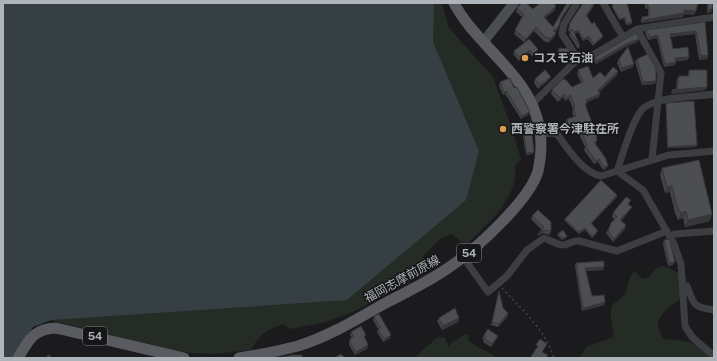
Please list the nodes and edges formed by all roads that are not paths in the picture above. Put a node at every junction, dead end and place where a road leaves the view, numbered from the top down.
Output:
1 (454, 3) edge
2 (514, 3) edge
3 (578, 3) edge
4 (603, 3) edge
5 (714, 17) edge
6 (637, 29) junction
7 (623, 37) junction
8 (484, 41) junction
9 (578, 59) junction
10 (714, 94) edge
11 (659, 100) junction
12 (532, 104) junction
13 (540, 134) junction
14 (714, 151) edge
15 (652, 159) junction
16 (617, 171) junction
17 (714, 231) edge
18 (668, 233) junction
19 (463, 257) junction
20 (683, 286) junction
21 (714, 310) edge
22 (714, 356) edge
23 (18, 358) edge
24 (181, 358) edge
25 (239, 358) edge

1 - 8 main road, 福岡志摩前原線 / 54
2 - 8 street
3 - 9 street
4 - 7 street
5 - 6 street
6 - 7 street
6 - 11 street
7 - 9 street
8 - 12 main road, 福岡志摩前原線 / 54
9 - 12 street
10 - 11 street
11 - 15 street
11 - 16 street
12 - 13 main road, 福岡志摩前原線 / 54
13 - 16 street
13 - 19 main road, 福岡志摩前原線 / 54
14 - 15 street
15 - 16 street
16 - 18 street
17 - 18 street
18 - 19 street
18 - 20 street
19 - 25 main road, 福岡志摩前原線 / 54
20 - 21 street
20 - 22 street
23 - 24 main road, 54

